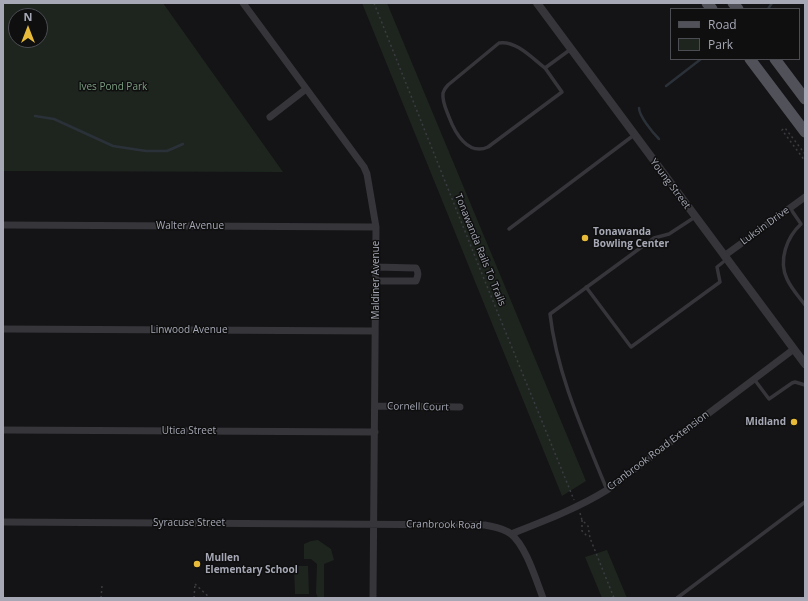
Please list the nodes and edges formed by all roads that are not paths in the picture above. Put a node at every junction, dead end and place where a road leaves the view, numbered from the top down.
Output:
1 (243, 3) edge
2 (536, 3) edge
3 (571, 49) junction
4 (751, 60) edge
5 (776, 60) edge
6 (545, 68) junction
7 (306, 89) junction
8 (805, 99) edge
9 (270, 117) dead end
10 (805, 132) edge
11 (634, 135) junction
12 (805, 197) edge
13 (790, 208) junction
14 (695, 217) junction
15 (3, 225) edge
16 (376, 227) junction
17 (509, 229) dead end
18 (726, 258) junction
19 (375, 267) junction
20 (375, 281) junction
21 (586, 287) junction
22 (805, 305) edge
23 (3, 329) edge
24 (375, 331) junction
25 (794, 349) junction
26 (805, 363) edge
27 (754, 379) junction
28 (805, 385) edge
29 (375, 406) junction
30 (460, 407) dead end
31 (3, 430) edge
32 (375, 432) junction
33 (607, 490) junction
34 (805, 502) edge
35 (3, 522) edge
36 (374, 524) junction
37 (511, 534) junction
38 (374, 598) edge
39 (543, 598) edge
40 (677, 598) edge

1 - 7 street, Maldiner Avenue
2 - 3 street, Young Street
3 - 6 lane
3 - 11 street, Young Street
4 - 10 main road
5 - 8 main road
6 - 6 lane
7 - 9 street
7 - 16 street, Maldiner Avenue
11 - 14 street, Young Street
11 - 17 lane
12 - 13 street, Luksin Drive
13 - 18 street, Luksin Drive
13 - 22 lane
14 - 18 street, Young Street
14 - 21 lane
15 - 16 street, Walter Avenue
16 - 19 street, Maldiner Avenue
18 - 21 lane
18 - 25 street, Young Street
19 - 20 street, Maldiner Avenue
19 - 20 street
20 - 24 street, Maldiner Avenue
21 - 33 lane
23 - 24 street, Linwood Avenue
24 - 29 street, Maldiner Avenue
25 - 26 street, Young Street
25 - 27 street, Cranbrook Road Extension
27 - 28 lane
27 - 33 street, Cranbrook Road Extension
29 - 30 street, Cornell Court
29 - 32 street, Maldiner Avenue
31 - 32 street, Utica Street
32 - 36 street, Maldiner Avenue
33 - 37 street, Cranbrook Road Extension
34 - 40 lane
35 - 36 street, Syracuse Street
36 - 37 street, Cranbrook Road
36 - 38 street, Maldiner Avenue
37 - 39 street

